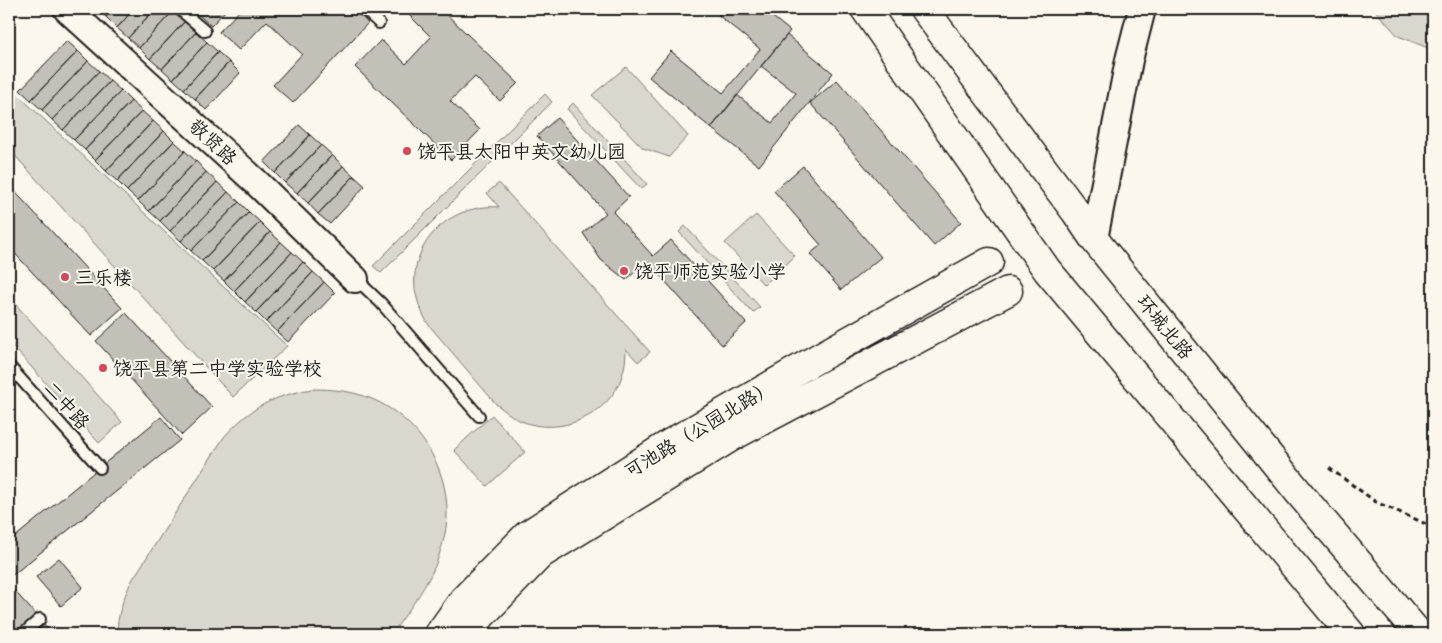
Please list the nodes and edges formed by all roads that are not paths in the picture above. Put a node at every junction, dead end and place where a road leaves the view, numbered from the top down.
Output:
1 (68, 9) edge
2 (179, 9) edge
3 (364, 9) edge
4 (865, 9) edge
5 (924, 9) edge
6 (1142, 9) edge
7 (379, 23) dead end
8 (205, 32) dead end
9 (1094, 239) junction
10 (989, 262) dead end
11 (355, 279) joint
12 (1008, 291) dead end
13 (9, 366) edge
14 (479, 416) dead end
15 (100, 468) dead end
16 (40, 619) dead end
17 (23, 634) edge
18 (440, 634) edge
19 (469, 634) edge
20 (1351, 634) edge
21 (1419, 634) edge

1 - 11 street, 敬贤路
2 - 8 lane
3 - 7 lane
4 - 20 main road
5 - 9 main road, 环城北路
6 - 9 street
9 - 21 main road, 环城北路
10 - 18 main road, 可池路（公园北路）
11 - 14 lane
12 - 19 main road, 可池路（公园北路）
13 - 15 lane, 二中路
16 - 17 lane

